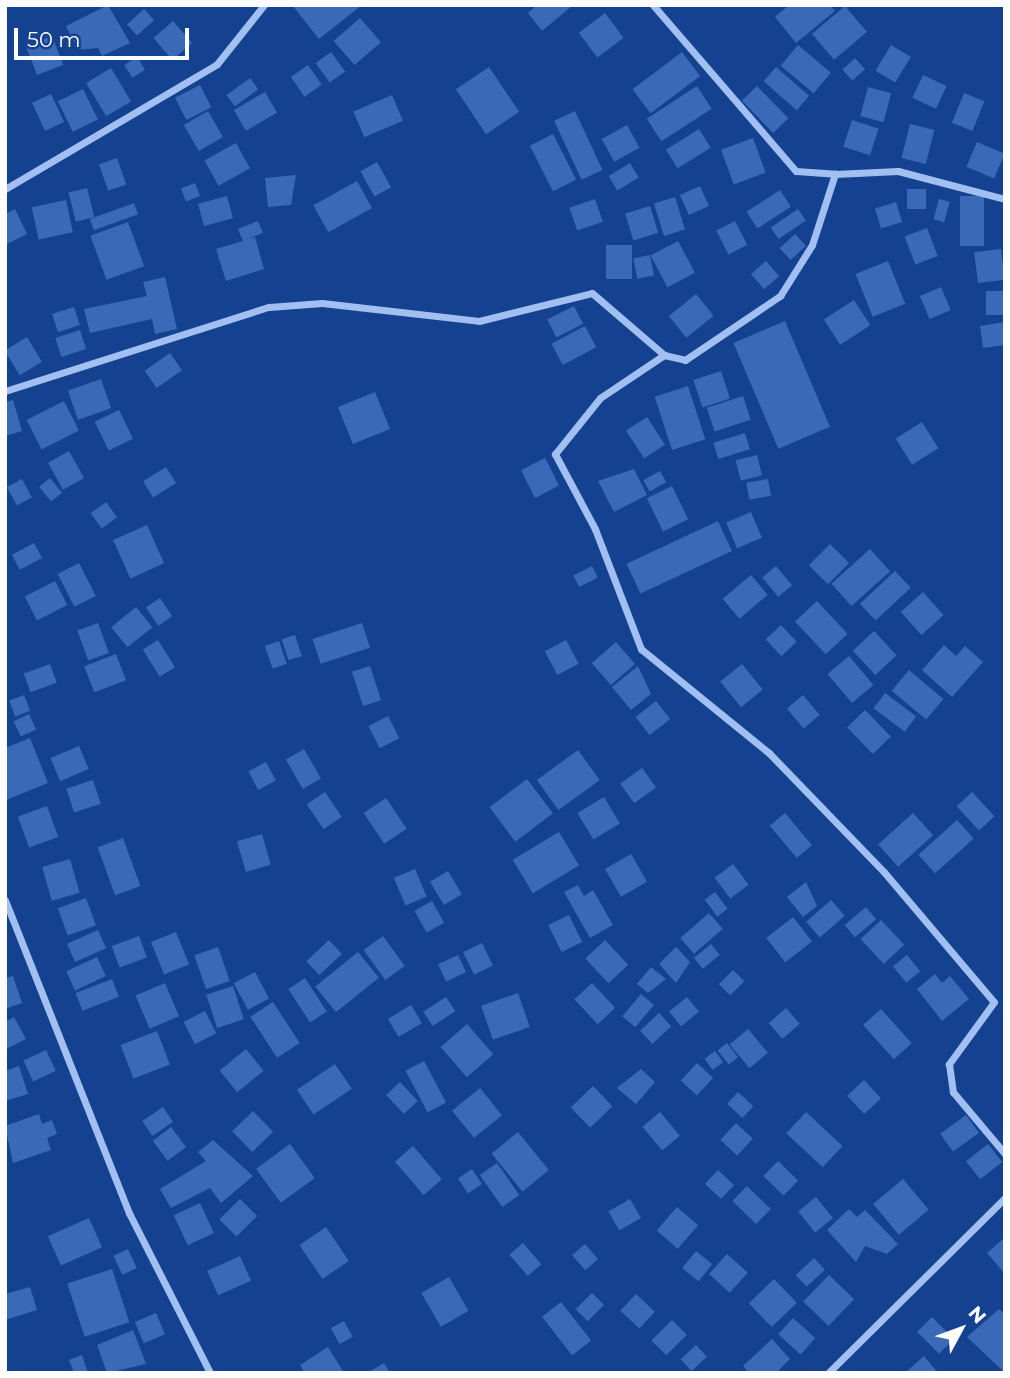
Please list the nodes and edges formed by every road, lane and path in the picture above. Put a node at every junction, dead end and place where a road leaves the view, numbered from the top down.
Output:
1 (264, 5) edge
2 (653, 5) edge
3 (835, 174) junction
4 (5, 189) edge
5 (1005, 199) edge
6 (664, 355) junction
7 (5, 391) edge
8 (5, 900) edge
9 (1005, 1154) edge
10 (1005, 1198) edge
11 (210, 1373) edge
12 (828, 1373) edge

1 - 4 street
2 - 3 street
3 - 5 street
3 - 6 street
6 - 7 street
6 - 9 street
8 - 11 street
10 - 12 street

